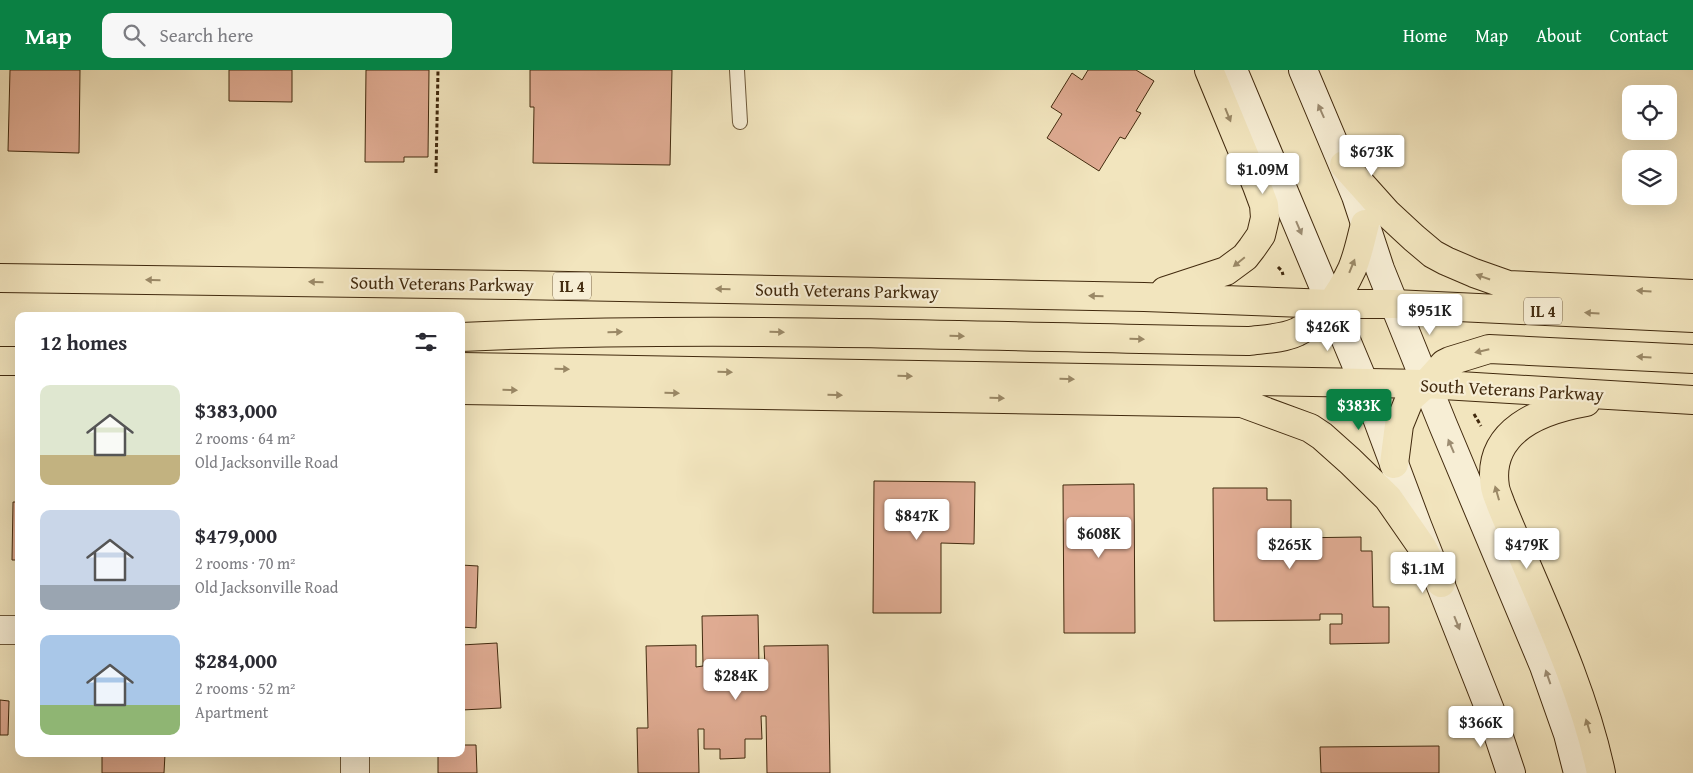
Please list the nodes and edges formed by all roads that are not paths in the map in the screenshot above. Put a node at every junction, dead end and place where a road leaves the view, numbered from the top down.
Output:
1 (737, 70) edge
2 (1209, 70) edge
3 (1233, 70) edge
4 (1303, 70) edge
5 (740, 122) dead end
6 (1344, 165) junction
7 (1365, 224) junction
8 (0, 278) edge
9 (1693, 294) edge
10 (1144, 297) junction
11 (1331, 304) junction
12 (1394, 304) junction
13 (1693, 318) edge
14 (465, 336) edge
15 (1693, 359) edge
16 (0, 361) edge
17 (15, 361) edge
18 (465, 368) edge
19 (1364, 384) junction
20 (1426, 384) junction
21 (465, 390) edge
22 (1622, 396) junction
23 (1693, 400) edge
24 (1394, 464) junction
25 (1441, 582) junction
26 (0, 630) edge
27 (15, 630) edge
28 (355, 757) edge
29 (356, 773) edge
30 (1512, 773) edge
31 (1578, 773) edge
32 (1601, 773) edge

1 - 5 lane
2 -> 10 highway
3 -> 11 street
6 -> 4 street
6 - 7 street
9 -> 6 highway
11 -> 7 highway
7 - 12 street
10 -> 8 highway, South Veterans Parkway / IL 4
10 - 11 highway, South Veterans Parkway / IL 4
11 - 12 highway, South Veterans Parkway / IL 4
14 -> 11 highway
11 - 19 street
13 -> 12 highway, South Veterans Parkway / IL 4
12 - 20 street
15 -> 20 highway
16 - 17 highway
18 -> 19 highway, South Veterans Parkway
19 - 20 highway, South Veterans Parkway
19 - 24 street
20 - 22 highway, South Veterans Parkway
20 - 24 highway
31 -> 20 street
21 -> 25 highway
22 - 23 highway, South Veterans Parkway
32 -> 22 highway
24 - 25 street
25 -> 30 street
26 - 27 street
28 - 29 street

